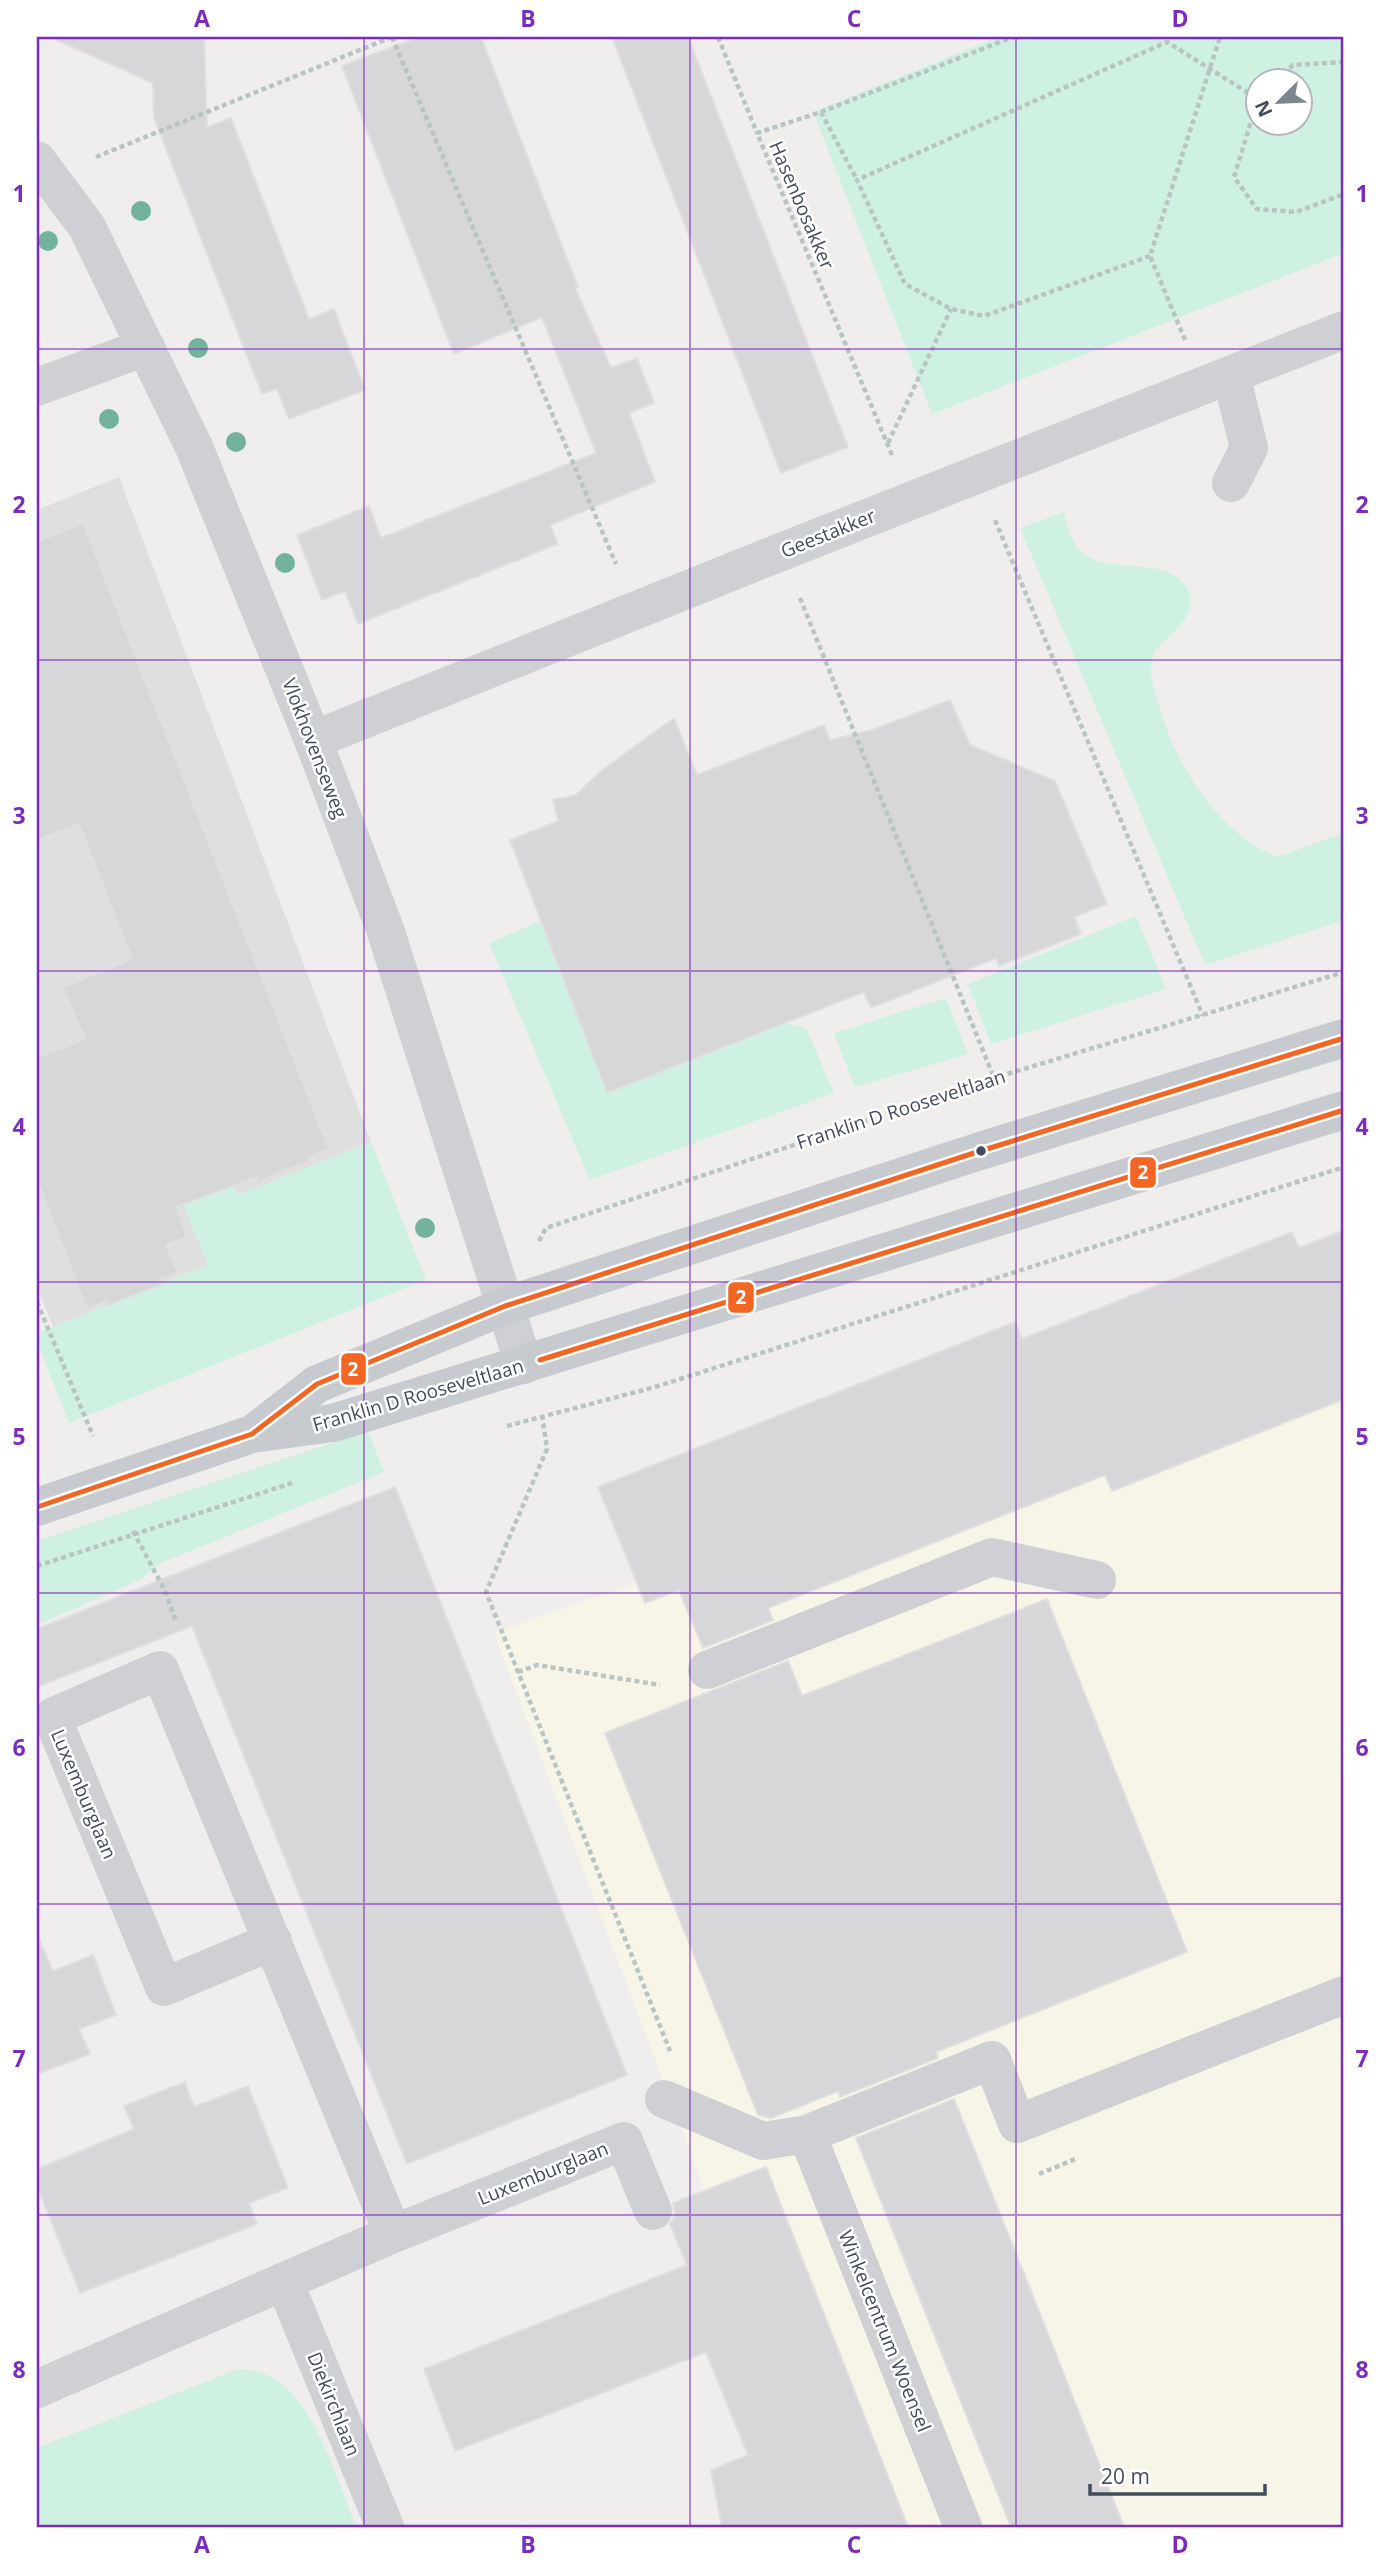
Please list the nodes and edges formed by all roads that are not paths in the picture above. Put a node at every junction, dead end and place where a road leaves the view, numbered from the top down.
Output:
1 (43, 168) edge
2 (1344, 330) edge
3 (146, 347) junction
4 (1218, 380) junction
5 (37, 387) edge
6 (1231, 483) dead end
7 (313, 740) junction
8 (1344, 1038) edge
9 (1344, 1110) edge
10 (505, 1306) junction
11 (524, 1365) junction
12 (252, 1434) junction
13 (37, 1507) edge
14 (1097, 1580) dead end
15 (707, 1670) road end
16 (273, 1941) junction
17 (1344, 1995) edge
18 (664, 2099) road end
19 (807, 2134) junction
20 (653, 2211) dead end
21 (393, 2234) junction
22 (284, 2281) junction
23 (37, 2389) edge
24 (385, 2527) edge
25 (963, 2527) edge

1 - 3 street, Vlokhovenseweg
2 - 4 street, Geestakker
3 - 5 street
3 - 7 street, Vlokhovenseweg
4 - 6 street
4 - 7 street, Geestakker
7 - 10 street, Vlokhovenseweg
8 - 10 main road, Franklin D Rooseveltlaan
9 - 11 main road, Franklin D Rooseveltlaan
10 - 11 street, Vlokhovenseweg
10 - 12 main road, Franklin D Rooseveltlaan
11 - 12 main road, Franklin D Rooseveltlaan
12 - 13 main road, Franklin D Rooseveltlaan
14 - 15 street
16 - 16 street, Luxemburglaan
16 - 21 street, Luxemburglaan
17 - 19 street
18 - 19 street
19 - 25 street, Winkelcentrum Woensel
20 - 21 street, Luxemburglaan
21 - 22 street, Luxemburglaan
22 - 23 street, Luxemburglaan
22 - 24 street, Diekirchlaan

